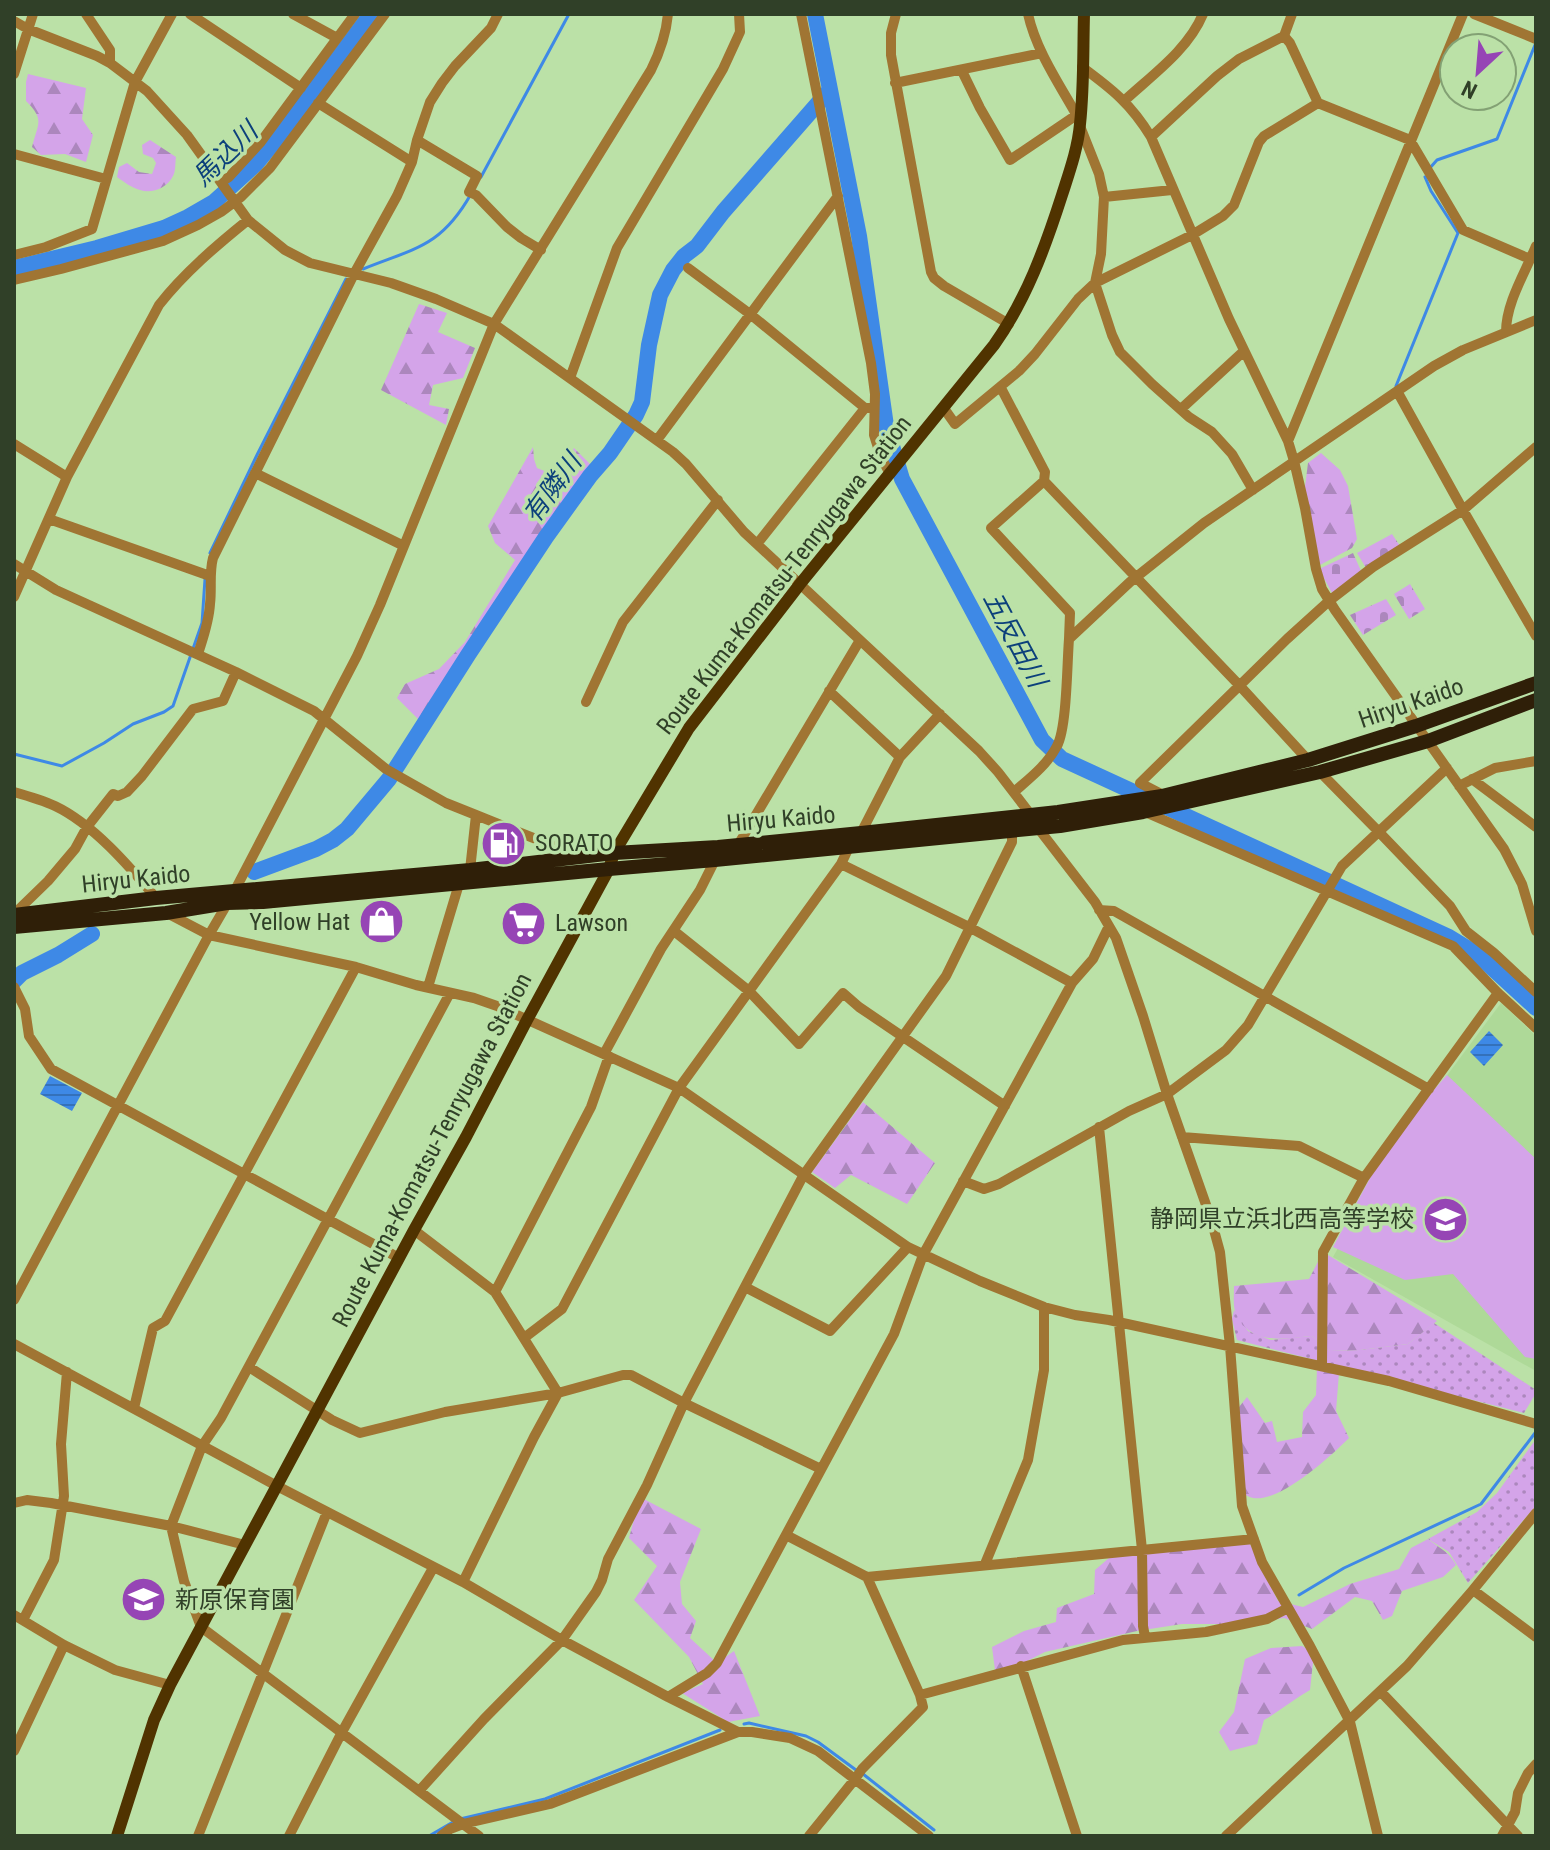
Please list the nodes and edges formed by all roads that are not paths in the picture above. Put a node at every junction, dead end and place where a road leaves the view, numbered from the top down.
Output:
1 (33, 14) edge
2 (86, 14) edge
3 (172, 14) edge
4 (190, 14) edge
5 (293, 14) edge
6 (355, 14) edge
7 (385, 14) edge
8 (498, 14) edge
9 (668, 14) edge
10 (739, 14) edge
11 (801, 14) edge
12 (896, 14) edge
13 (1028, 14) edge
14 (1084, 14) edge
15 (1203, 14) edge
16 (1292, 14) edge
17 (1463, 14) edge
18 (1474, 14) edge
19 (14, 21) edge
20 (28, 29) junction
21 (1284, 36) junction
22 (337, 38) junction
23 (1536, 39) edge
24 (1042, 53) junction
25 (110, 63) junction
26 (1082, 67) junction
27 (962, 71) junction
28 (14, 74) edge
29 (135, 82) junction
30 (895, 83) junction
31 (301, 88) junction
32 (1124, 101) junction
33 (318, 103) junction
34 (1318, 103) junction
35 (1079, 117) junction
36 (1151, 137) junction
37 (417, 140) junction
38 (1410, 140) junction
39 (14, 154) edge
40 (412, 162) junction
41 (106, 179) junction
42 (221, 182) junction
43 (1172, 190) junction
44 (838, 196) junction
45 (1104, 197) junction
46 (234, 201) junction
47 (248, 220) junction
48 (1192, 235) junction
49 (1536, 246) edge
50 (541, 250) junction
51 (14, 255) edge
52 (1530, 259) junction
53 (688, 268) dead end
54 (354, 274) junction
55 (14, 280) edge
56 (1095, 283) junction
57 (750, 314) junction
58 (1536, 320) edge
59 (494, 324) junction
60 (1009, 324) junction
61 (1506, 332) junction
62 (1244, 351) junction
63 (570, 378) junction
64 (1001, 388) junction
65 (1397, 391) junction
66 (943, 407) junction
67 (869, 408) junction
68 (1181, 409) junction
69 (657, 440) junction
70 (1288, 441) junction
71 (14, 444) edge
72 (1536, 447) edge
73 (1294, 461) junction
74 (891, 472) junction
75 (255, 473) junction
76 (67, 477) junction
77 (1044, 481) junction
78 (1253, 490) junction
79 (718, 500) junction
80 (1463, 510) junction
81 (49, 519) junction
82 (757, 544) junction
83 (404, 546) junction
84 (14, 564) edge
85 (26, 571) junction
86 (206, 575) junction
87 (1137, 577) junction
88 (800, 584) junction
89 (14, 597) edge
90 (1329, 601) junction
91 (1536, 636) edge
92 (1069, 639) junction
93 (860, 640) junction
94 (194, 653) junction
95 (236, 672) junction
96 (1536, 683) edge
97 (1240, 686) junction
98 (829, 691) junction
99 (1536, 700) edge
100 (586, 702) dead end
101 (940, 714) junction
102 (324, 720) junction
103 (1416, 726) junction
104 (1428, 741) junction
105 (900, 757) junction
106 (1308, 760) junction
107 (1536, 761) edge
108 (1447, 768) junction
109 (1320, 772) junction
110 (1472, 779) junction
111 (1459, 786) junction
112 (14, 792) edge
113 (1014, 792) junction
114 (1162, 796) junction
115 (1146, 811) junction
116 (476, 815) junction
117 (1034, 821) junction
118 (87, 827) junction
119 (1536, 827) edge
120 (1012, 831) junction
121 (1379, 832) junction
122 (861, 833) junction
123 (738, 845) junction
124 (850, 845) junction
125 (614, 853) junction
126 (570, 858) junction
127 (715, 860) junction
128 (841, 864) junction
129 (609, 869) junction
130 (470, 870) junction
131 (459, 884) junction
132 (1329, 890) junction
133 (230, 897) junction
134 (156, 898) junction
135 (1099, 910) junction
136 (166, 913) junction
137 (14, 914) edge
138 (1109, 926) junction
139 (14, 927) edge
140 (969, 927) junction
141 (674, 931) junction
142 (1536, 931) edge
143 (209, 935) junction
144 (356, 967) junction
145 (1072, 983) junction
146 (428, 987) junction
147 (15, 989) edge
148 (749, 991) junction
149 (1536, 992) edge
150 (450, 993) junction
151 (1498, 993) junction
152 (1264, 995) junction
153 (527, 1020) junction
154 (1536, 1028) edge
155 (904, 1035) junction
156 (607, 1055) junction
157 (679, 1088) junction
158 (1429, 1089) junction
159 (1167, 1094) junction
160 (118, 1106) junction
161 (1005, 1106) junction
162 (1099, 1127) junction
163 (1182, 1137) junction
164 (244, 1175) junction
165 (803, 1176) junction
166 (1364, 1178) junction
167 (963, 1181) junction
168 (328, 1220) junction
169 (414, 1230) junction
170 (908, 1247) junction
171 (923, 1255) junction
172 (399, 1258) junction
173 (745, 1287) junction
174 (495, 1292) junction
175 (14, 1300) edge
176 (1044, 1307) junction
177 (1118, 1323) junction
178 (524, 1338) junction
179 (14, 1344) edge
180 (1230, 1346) junction
181 (1322, 1366) junction
182 (249, 1367) junction
183 (67, 1372) junction
184 (558, 1393) junction
185 (684, 1403) junction
186 (134, 1408) junction
187 (317, 1411) junction
188 (1536, 1424) edge
189 (202, 1446) junction
190 (821, 1469) junction
191 (277, 1486) junction
192 (14, 1503) edge
193 (63, 1507) junction
194 (327, 1512) junction
195 (1536, 1513) edge
196 (1532, 1525) edge
197 (171, 1526) junction
198 (786, 1535) junction
199 (1254, 1539) junction
200 (245, 1545) junction
201 (1142, 1550) junction
202 (985, 1564) junction
203 (433, 1568) junction
204 (867, 1577) junction
205 (463, 1582) junction
206 (1473, 1590) junction
207 (1288, 1608) junction
208 (18, 1618) edge
209 (201, 1627) junction
210 (1145, 1637) junction
211 (1536, 1637) edge
212 (562, 1640) junction
213 (64, 1645) junction
214 (1021, 1666) junction
215 (263, 1674) junction
216 (170, 1685) junction
217 (1381, 1692) junction
218 (920, 1695) junction
219 (668, 1697) junction
220 (1350, 1722) junction
221 (342, 1732) junction
222 (738, 1732) junction
223 (14, 1751) edge
224 (1536, 1764) edge
225 (858, 1774) junction
226 (419, 1791) junction
227 (459, 1821) junction
228 (1508, 1826) junction
229 (117, 1836) edge
230 (198, 1836) edge
231 (289, 1836) edge
232 (441, 1836) edge
233 (479, 1836) edge
234 (809, 1836) edge
235 (929, 1836) edge
236 (1077, 1836) edge
237 (1226, 1836) edge
238 (1378, 1836) edge
239 (1502, 1836) edge
240 (1518, 1836) edge

1 - 20 street
2 - 25 street
3 - 29 street
4 - 31 street
5 - 22 street
6 - 22 street
7 - 33 street
8 - 37 street
9 - 50 street
10 - 63 street
11 - 44 street
12 - 30 street
13 - 24 street
14 - 26 main road, Route Kuma-Komatsu-Tenryugawa Station
15 - 32 street
16 - 21 street
17 - 38 street
18 - 23 street
19 - 20 street
20 - 25 street
20 - 28 street
21 - 34 street
21 - 36 street
22 - 31 street
24 - 27 street
24 - 35 street
25 - 29 street
26 - 32 street
26 - 35 main road, Route Kuma-Komatsu-Tenryugawa Station
27 - 30 street
27 - 35 street
29 - 41 street
29 - 42 street
30 - 60 street
31 - 42 street
32 - 36 street
33 - 40 street
33 - 46 street
34 - 38 street
34 - 48 street
35 - 45 street
35 - 60 main road, Route Kuma-Komatsu-Tenryugawa Station
36 - 43 street
37 - 40 street
37 - 50 street
38 - 52 street
38 - 70 street
39 - 41 street
40 - 54 street
41 - 51 street
42 - 46 street
43 - 45 street
43 - 48 street
44 - 57 street
44 - 67 street
45 - 56 street
46 - 47 street
46 - 55 street
47 - 54 street
47 - 76 street
48 - 56 street
48 - 62 street
49 - 52 street
50 - 59 street
52 - 61 street
53 - 57 street
54 - 59 street
54 - 75 street
56 - 64 street
56 - 68 street
57 - 67 street
57 - 69 street
58 - 61 street
59 - 63 street
59 - 83 street
60 - 66 main road, Route Kuma-Komatsu-Tenryugawa Station
61 - 65 street
62 - 68 street
62 - 70 street
63 - 69 street
64 - 66 street
64 - 77 street
65 - 73 street
65 - 80 street
66 - 74 main road, Route Kuma-Komatsu-Tenryugawa Station
67 - 74 street
67 - 82 street
68 - 78 street
69 - 79 street
70 - 73 street
71 - 76 street
72 - 80 street
73 - 78 street
73 - 90 street
74 - 88 main road, Route Kuma-Komatsu-Tenryugawa Station
75 - 83 street
75 - 86 street
76 - 81 street
77 - 87 street
77 - 92 street
78 - 87 street
79 - 82 street
79 - 100 street
80 - 90 street
80 - 91 street
81 - 85 street
81 - 86 street
82 - 88 street
83 - 102 street
84 - 85 street
85 - 89 street
85 - 94 street
86 - 94 street
87 - 92 street
87 - 97 street
88 - 93 street
88 - 125 main road, Route Kuma-Komatsu-Tenryugawa Station
90 - 97 street
90 - 103 street
92 - 113 street
93 - 98 street
93 - 101 street
94 - 95 street
95 - 102 street
95 - 118 street
96 - 103 highway, Hiryu Kaido
97 - 106 street
97 - 114 street
98 - 105 street
98 - 123 street
99 - 104 highway, Hiryu Kaido
101 - 105 street
101 - 113 street
102 - 116 street
102 - 133 street
103 - 104 street
103 - 106 highway, Hiryu Kaido
104 - 108 street
104 - 109 highway, Hiryu Kaido
105 - 122 street
106 - 114 highway, Hiryu Kaido
107 - 110 street
108 - 111 street
108 - 121 street
109 - 115 highway, Hiryu Kaido
109 - 121 street
110 - 111 street
110 - 119 street
111 - 142 street
112 - 118 street
113 - 117 street
114 - 117 highway, Hiryu Kaido
115 - 117 highway, Hiryu Kaido
115 - 132 street
116 - 126 street
116 - 130 street
117 - 120 highway, Hiryu Kaido
117 - 122 highway, Hiryu Kaido
117 - 135 street
118 - 134 street
118 - 137 street
120 - 124 highway, Hiryu Kaido
120 - 140 street
121 - 132 street
121 - 149 street
122 - 123 highway, Hiryu Kaido
123 - 125 highway, Hiryu Kaido
124 - 127 highway, Hiryu Kaido
124 - 128 street
125 - 126 highway, Hiryu Kaido
125 - 129 main road, Route Kuma-Komatsu-Tenryugawa Station
126 - 130 highway, Hiryu Kaido
127 - 129 highway, Hiryu Kaido
127 - 141 street
128 - 140 street
128 - 148 street
129 - 131 highway, Hiryu Kaido
129 - 153 main road, Route Kuma-Komatsu-Tenryugawa Station
130 - 133 highway, Hiryu Kaido
131 - 133 highway, Hiryu Kaido
131 - 146 street
132 - 151 street
132 - 152 street
133 - 134 highway, Hiryu Kaido
133 - 136 highway, Hiryu Kaido
133 - 143 street
134 - 137 highway, Hiryu Kaido
135 - 138 street
135 - 152 street
136 - 139 highway, Hiryu Kaido
136 - 143 street
138 - 145 street
138 - 159 street
140 - 145 street
140 - 155 street
141 - 148 street
141 - 156 street
143 - 144 street
143 - 160 street
144 - 146 street
144 - 164 street
145 - 161 street
146 - 150 street
147 - 160 street
148 - 155 street
148 - 157 street
150 - 153 street
150 - 168 street
151 - 154 street
151 - 158 street
152 - 158 street
152 - 159 street
153 - 156 street
153 - 169 main road, Route Kuma-Komatsu-Tenryugawa Station
155 - 161 street
155 - 165 street
156 - 157 street
156 - 174 street
157 - 165 street
157 - 178 street
158 - 166 street
159 - 162 street
159 - 163 street
160 - 164 street
160 - 175 street
161 - 167 street
162 - 167 street
162 - 177 street
163 - 166 street
163 - 180 street
164 - 168 street
164 - 186 street
165 - 170 street
165 - 173 street
166 - 181 street
167 - 171 street
168 - 172 street
168 - 182 street
169 - 172 main road, Route Kuma-Komatsu-Tenryugawa Station
169 - 174 street
170 - 171 street
170 - 173 street
171 - 176 street
171 - 190 street
172 - 187 main road, Route Kuma-Komatsu-Tenryugawa Station
173 - 185 street
174 - 178 street
176 - 177 street
176 - 202 street
177 - 180 street
177 - 201 street
178 - 184 street
179 - 183 street
180 - 181 street
180 - 199 street
181 - 188 street
182 - 187 street
182 - 189 street
183 - 186 street
183 - 193 street
184 - 185 street
184 - 187 street
184 - 205 street
185 - 190 street
185 - 212 street
186 - 189 street
187 - 191 main road, Route Kuma-Komatsu-Tenryugawa Station
189 - 191 street
189 - 197 street
190 - 198 street
191 - 194 street
191 - 200 main road, Route Kuma-Komatsu-Tenryugawa Station
192 - 193 street
193 - 197 street
193 - 208 street
194 - 203 street
194 - 215 street
195 - 196 street
196 - 206 street
197 - 200 street
197 - 209 street
198 - 204 street
198 - 219 street
199 - 201 street
199 - 207 street
200 - 209 main road, Route Kuma-Komatsu-Tenryugawa Station
201 - 202 street
201 - 210 street
202 - 204 street
203 - 205 street
203 - 221 street
204 - 218 street
205 - 212 street
206 - 211 street
206 - 217 street
207 - 210 street
207 - 220 street
208 - 213 street
209 - 215 street
209 - 216 main road, Route Kuma-Komatsu-Tenryugawa Station
210 - 214 street
212 - 219 street
212 - 226 street
213 - 216 street
213 - 223 street
214 - 218 street
214 - 236 street
215 - 221 street
215 - 230 street
216 - 229 main road, Route Kuma-Komatsu-Tenryugawa Station
217 - 220 street
217 - 228 street
218 - 225 street
219 - 222 street
220 - 237 street
220 - 238 street
221 - 226 street
221 - 231 street
222 - 225 street
222 - 227 street
224 - 228 street
225 - 234 street
225 - 235 street
226 - 227 street
227 - 232 street
227 - 233 street
228 - 239 street
228 - 240 street

